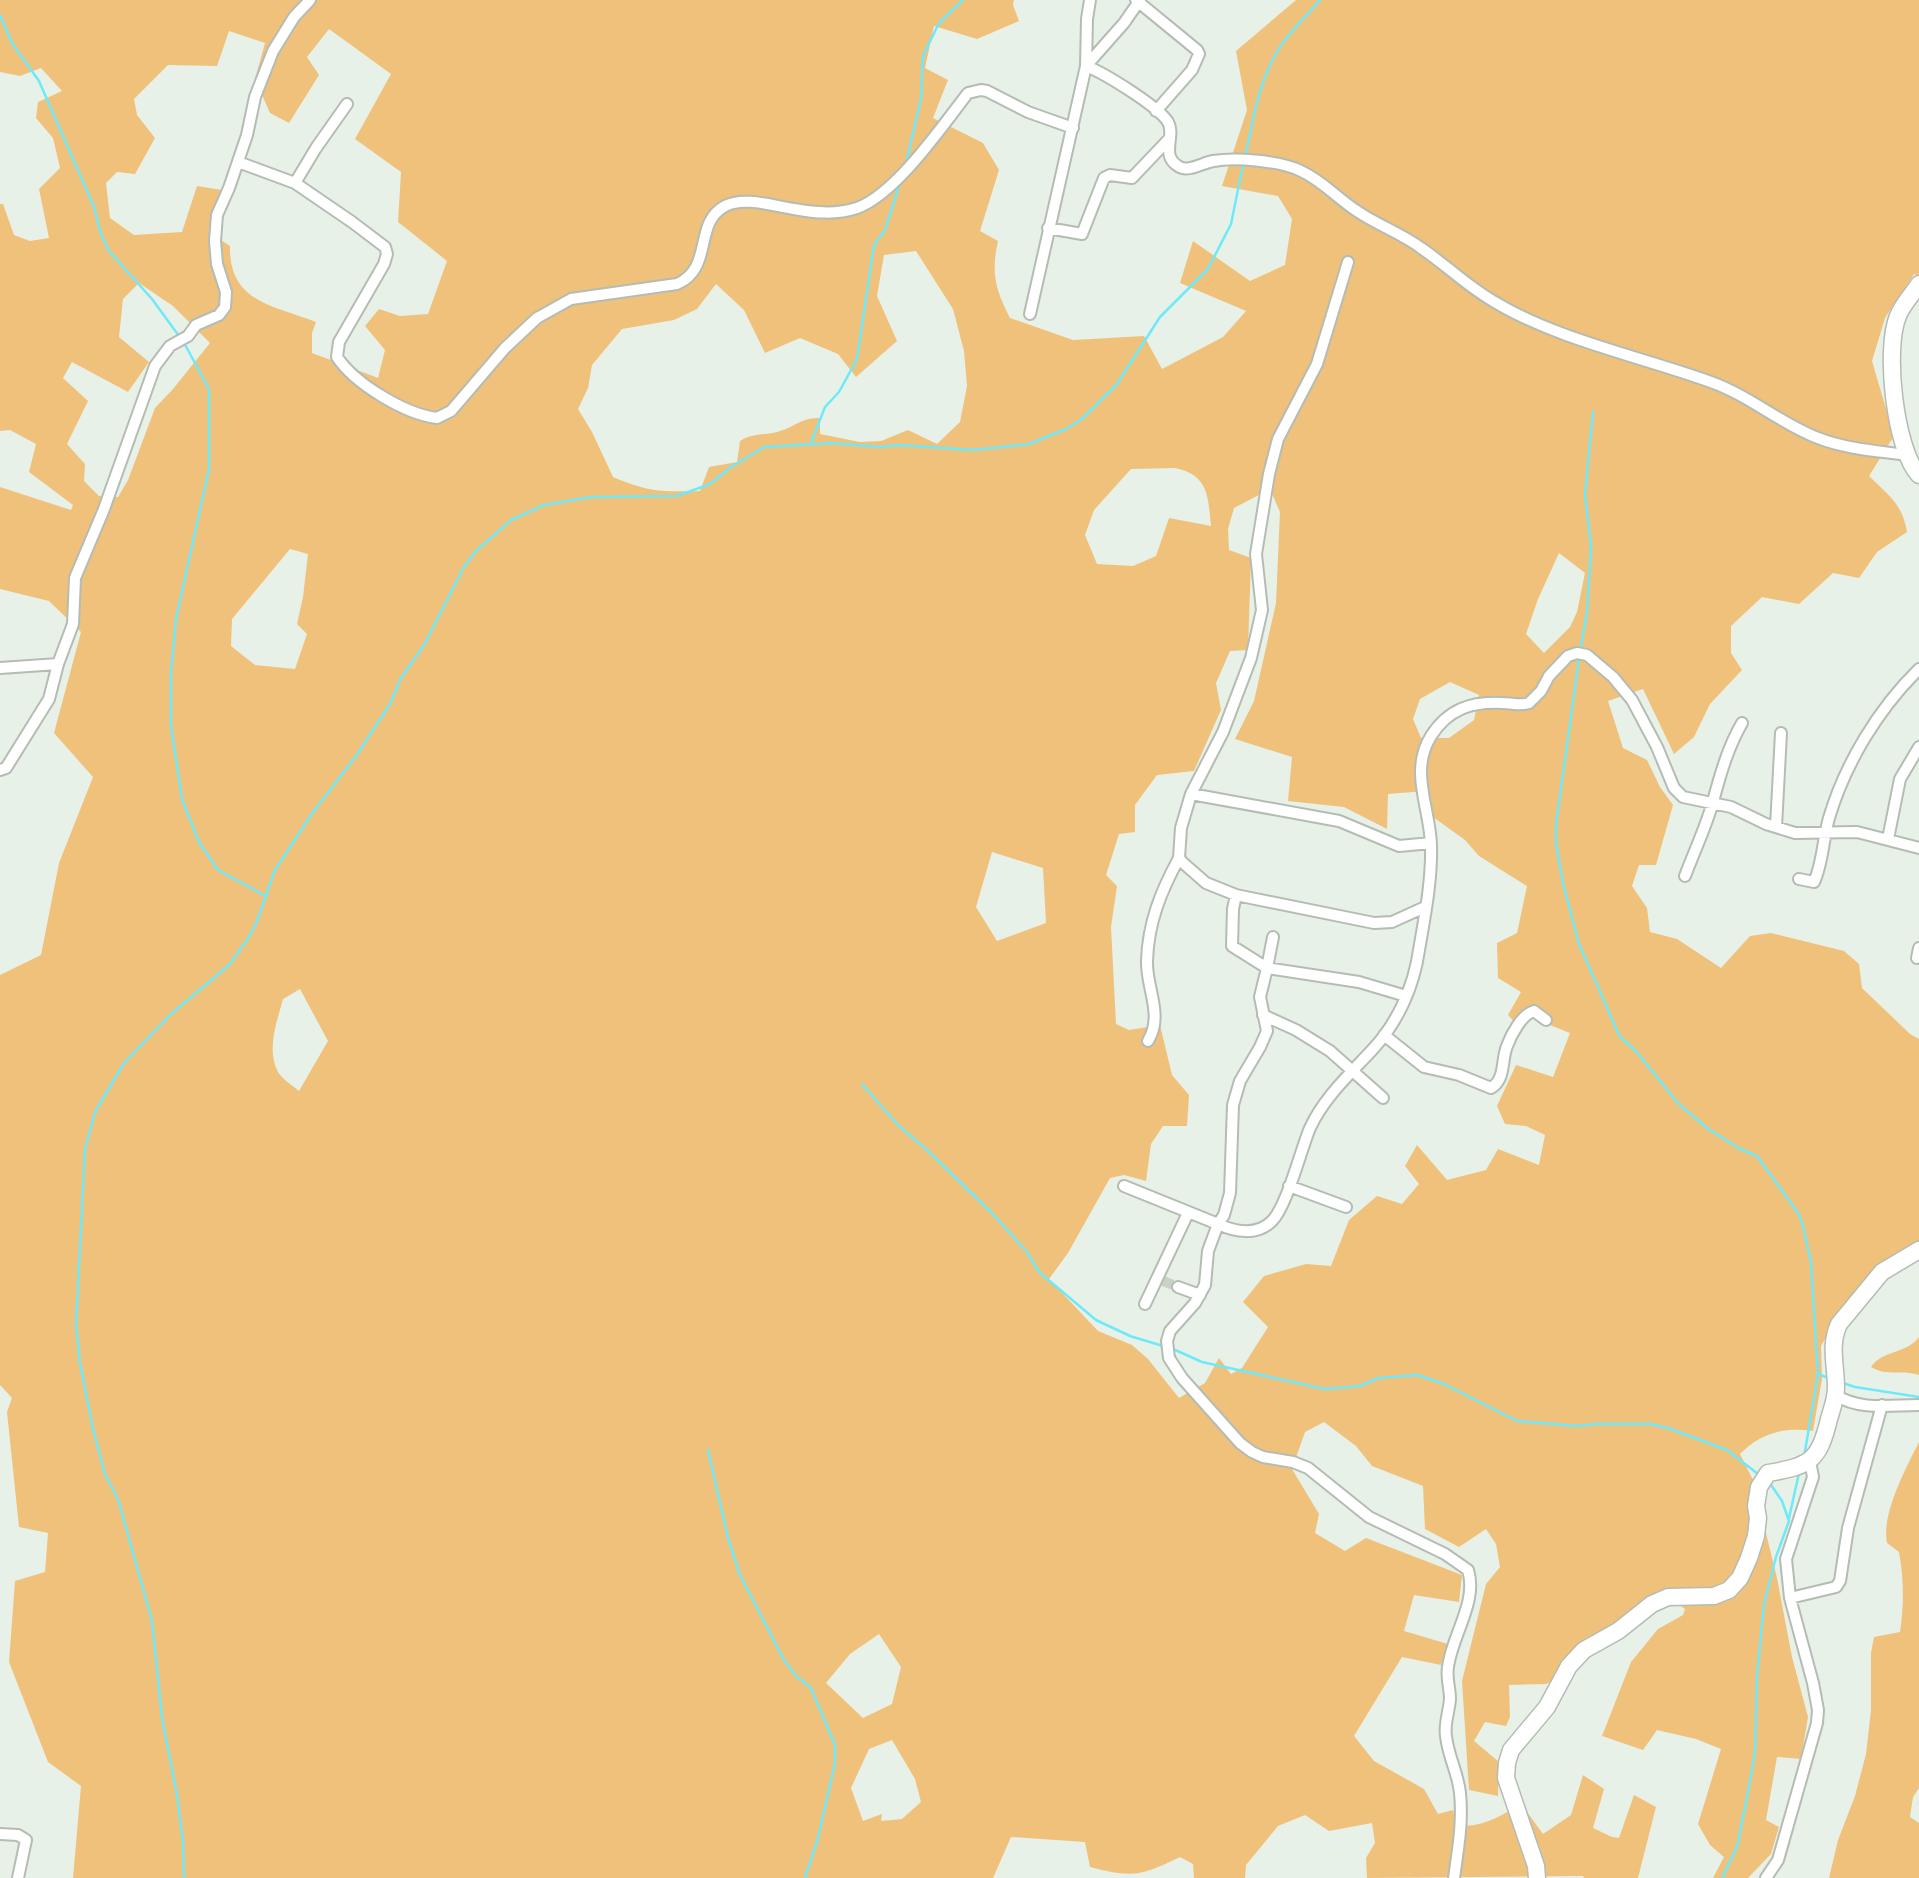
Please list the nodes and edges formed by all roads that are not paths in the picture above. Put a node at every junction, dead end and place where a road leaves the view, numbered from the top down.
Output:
1 (310, 0) edge
2 (1090, 0) edge
3 (1138, 1) edge
4 (1086, 66) junction
5 (347, 104) dead end
6 (1156, 111) junction
7 (1073, 128) junction
8 (1168, 139) junction
9 (238, 162) junction
10 (295, 183) junction
11 (1048, 228) junction
12 (1348, 262) dead end
13 (1919, 284) edge
14 (1030, 314) dead end
15 (1906, 455) junction
16 (1919, 475) edge
17 (58, 664) junction
18 (0, 668) edge
19 (1919, 669) edge
20 (1742, 723) dead end
21 (1781, 733) dead end
22 (1919, 747) edge
23 (0, 770) edge
24 (1191, 794) junction
25 (1712, 804) junction
26 (1776, 827) junction
27 (1824, 834) junction
28 (1888, 839) junction
29 (1431, 843) junction
30 (1919, 848) edge
31 (1179, 858) junction
32 (1685, 876) dead end
33 (1799, 879) dead end
34 (1237, 895) junction
35 (1425, 907) junction
36 (1273, 937) dead end
37 (1266, 968) junction
38 (1406, 996) junction
39 (1263, 1015) junction
40 (1546, 1020) dead end
41 (1384, 1035) junction
42 (1149, 1041) dead end
43 (1352, 1071) junction
44 (1383, 1098) dead end
45 (1124, 1186) dead end
46 (1289, 1186) junction
47 (1346, 1207) dead end
48 (1188, 1213) junction
49 (1218, 1224) junction
50 (1919, 1250) edge
51 (1178, 1287) tunnel mouth
52 (1200, 1295) junction
53 (1145, 1304) dead end
54 (1835, 1386) junction
55 (1882, 1405) junction
56 (1919, 1405) edge
57 (1810, 1461) junction
58 (1790, 1598) junction
59 (0, 1834) edge
60 (18, 1878) edge
61 (1454, 1878) edge
62 (1538, 1878) edge
63 (1766, 1878) edge

1 - 9 street
2 - 4 street
3 - 4 street
3 - 6 street
4 - 6 street
4 - 7 street
5 - 10 street
6 - 8 street
7 - 10 street
7 - 11 street
8 - 11 street
8 - 15 street
9 - 10 street
9 - 17 street
11 - 14 street
12 - 24 street
13 - 15 street
15 - 16 street
17 - 18 street
17 - 23 street
19 - 27 street
20 - 25 street
21 - 26 street
22 - 28 street
24 - 29 street
24 - 31 street
25 - 26 street
25 - 29 street
25 - 32 street
26 - 27 street
27 - 28 street
27 - 33 street
28 - 30 street
29 - 35 street
31 - 34 street
31 - 42 street
34 - 35 street
34 - 37 street
35 - 38 street
36 - 37 street
37 - 38 street
37 - 39 street
38 - 41 street
39 - 43 street
39 - 49 street
40 - 41 street
41 - 43 street
43 - 44 street
43 - 46 street
45 - 48 street
46 - 47 street
46 - 49 street
48 - 49 street
48 - 53 street
49 - 52 street
50 - 54 street
51 - 52 street
52 - 61 street
54 - 55 street
54 - 57 street
55 - 56 street
55 - 58 street
57 - 58 street
57 - 62 street
58 - 63 street
59 - 60 street

